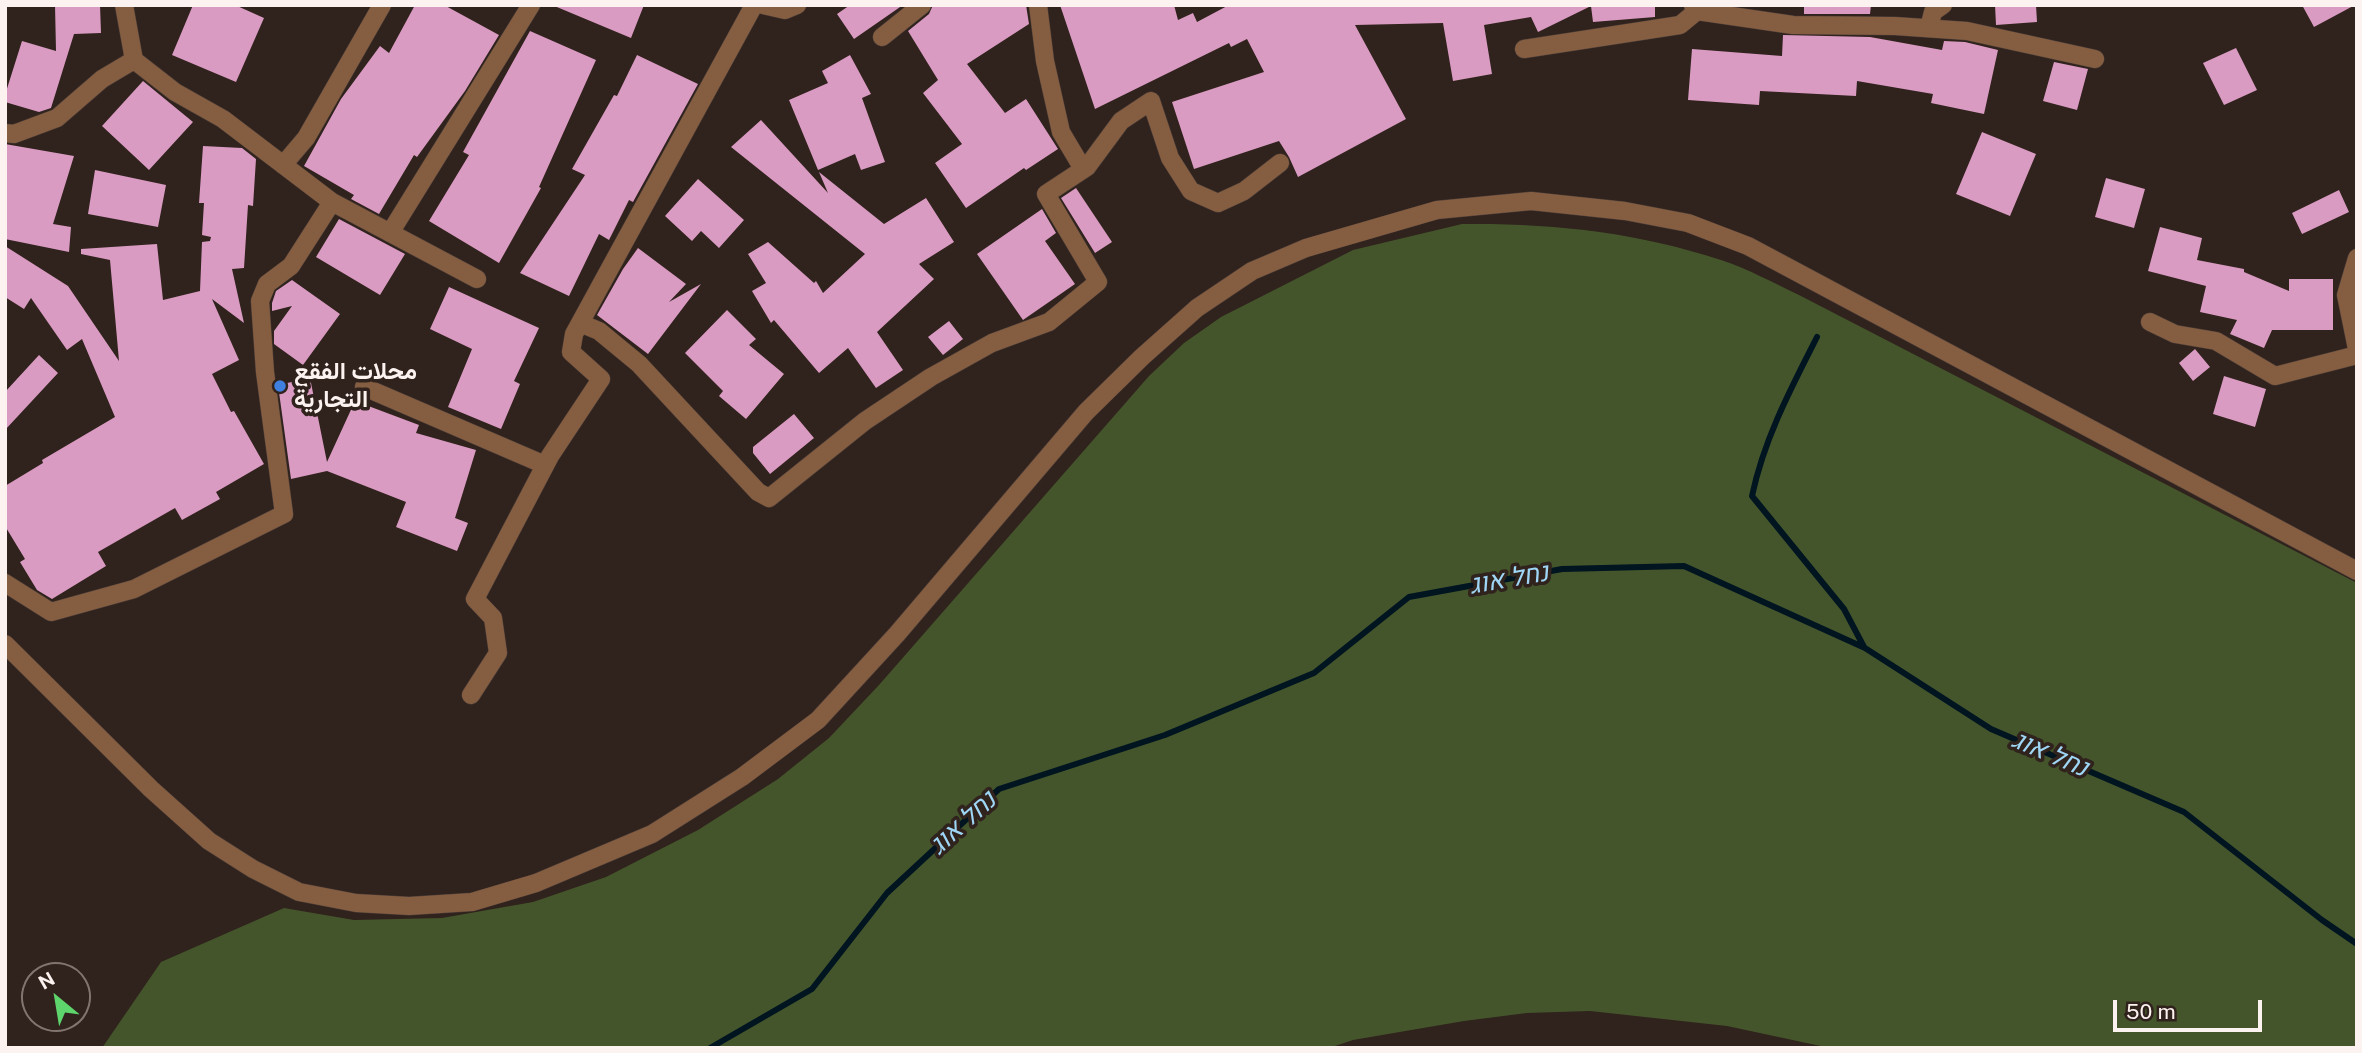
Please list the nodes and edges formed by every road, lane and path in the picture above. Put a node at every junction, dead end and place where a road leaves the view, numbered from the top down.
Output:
1 (124, 5) edge
2 (382, 5) edge
3 (531, 5) edge
4 (754, 5) edge
5 (763, 5) edge
6 (797, 5) edge
7 (922, 5) edge
8 (1038, 5) edge
9 (1943, 5) edge
10 (1695, 8) edge
11 (1929, 28) junction
12 (883, 37) dead end
13 (1524, 49) dead end
14 (2095, 59) dead end
15 (134, 60) junction
16 (5, 133) edge
17 (1280, 163) dead end
18 (283, 165) junction
19 (1083, 169) junction
20 (332, 202) junction
21 (390, 233) junction
22 (2357, 258) edge
23 (477, 279) dead end
24 (2150, 322) dead end
25 (580, 323) junction
26 (2357, 349) edge
27 (2357, 355) edge
28 (364, 387) dead end
29 (545, 465) junction
30 (2357, 571) edge
31 (5, 583) edge
32 (5, 644) edge
33 (471, 695) dead end

1 - 15 street
2 - 18 street
3 - 21 street
4 - 25 street
5 - 6 street
7 - 12 street
8 - 19 street
9 - 11 street
10 - 11 street
10 - 13 street
11 - 14 street
15 - 16 street
15 - 18 street
17 - 19 street
18 - 20 street
19 - 25 street
20 - 21 street
20 - 31 street
21 - 23 street
22 - 26 street
24 - 27 street
25 - 29 street
28 - 29 street
29 - 33 street
30 - 32 street

